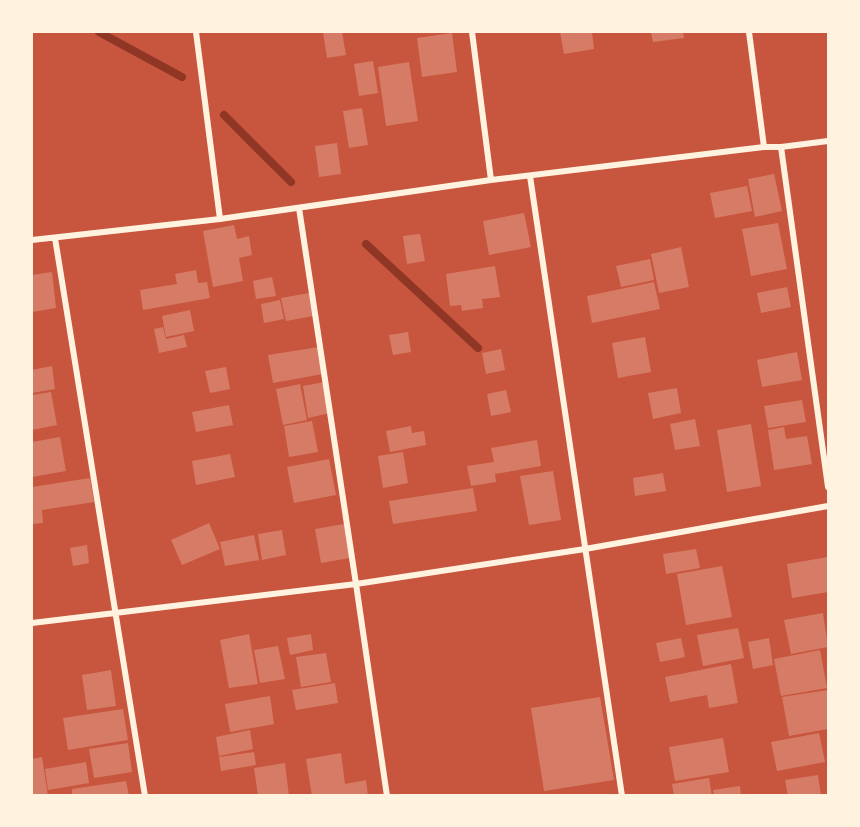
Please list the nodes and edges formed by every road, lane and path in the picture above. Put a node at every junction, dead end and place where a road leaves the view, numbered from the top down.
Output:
1 (196, 32) edge
2 (472, 32) edge
3 (749, 32) edge
4 (828, 141) edge
5 (764, 147) junction
6 (781, 147) junction
7 (530, 176) junction
8 (490, 180) junction
9 (299, 208) junction
10 (220, 219) junction
11 (55, 238) junction
12 (32, 240) edge
13 (828, 487) edge
14 (828, 506) edge
15 (585, 549) junction
16 (356, 584) junction
17 (116, 613) junction
18 (32, 623) edge
19 (145, 795) edge
20 (387, 795) edge
21 (622, 795) edge

1 - 10 street
2 - 8 street
3 - 5 street
4 - 6 street
5 - 6 street
5 - 7 street
6 - 13 street
7 - 8 street
7 - 15 street
8 - 9 street
9 - 10 street
9 - 16 street
10 - 11 street
11 - 12 street
11 - 17 street
14 - 15 street
15 - 16 street
15 - 21 street
16 - 17 street
16 - 20 street
17 - 18 street
17 - 19 street

